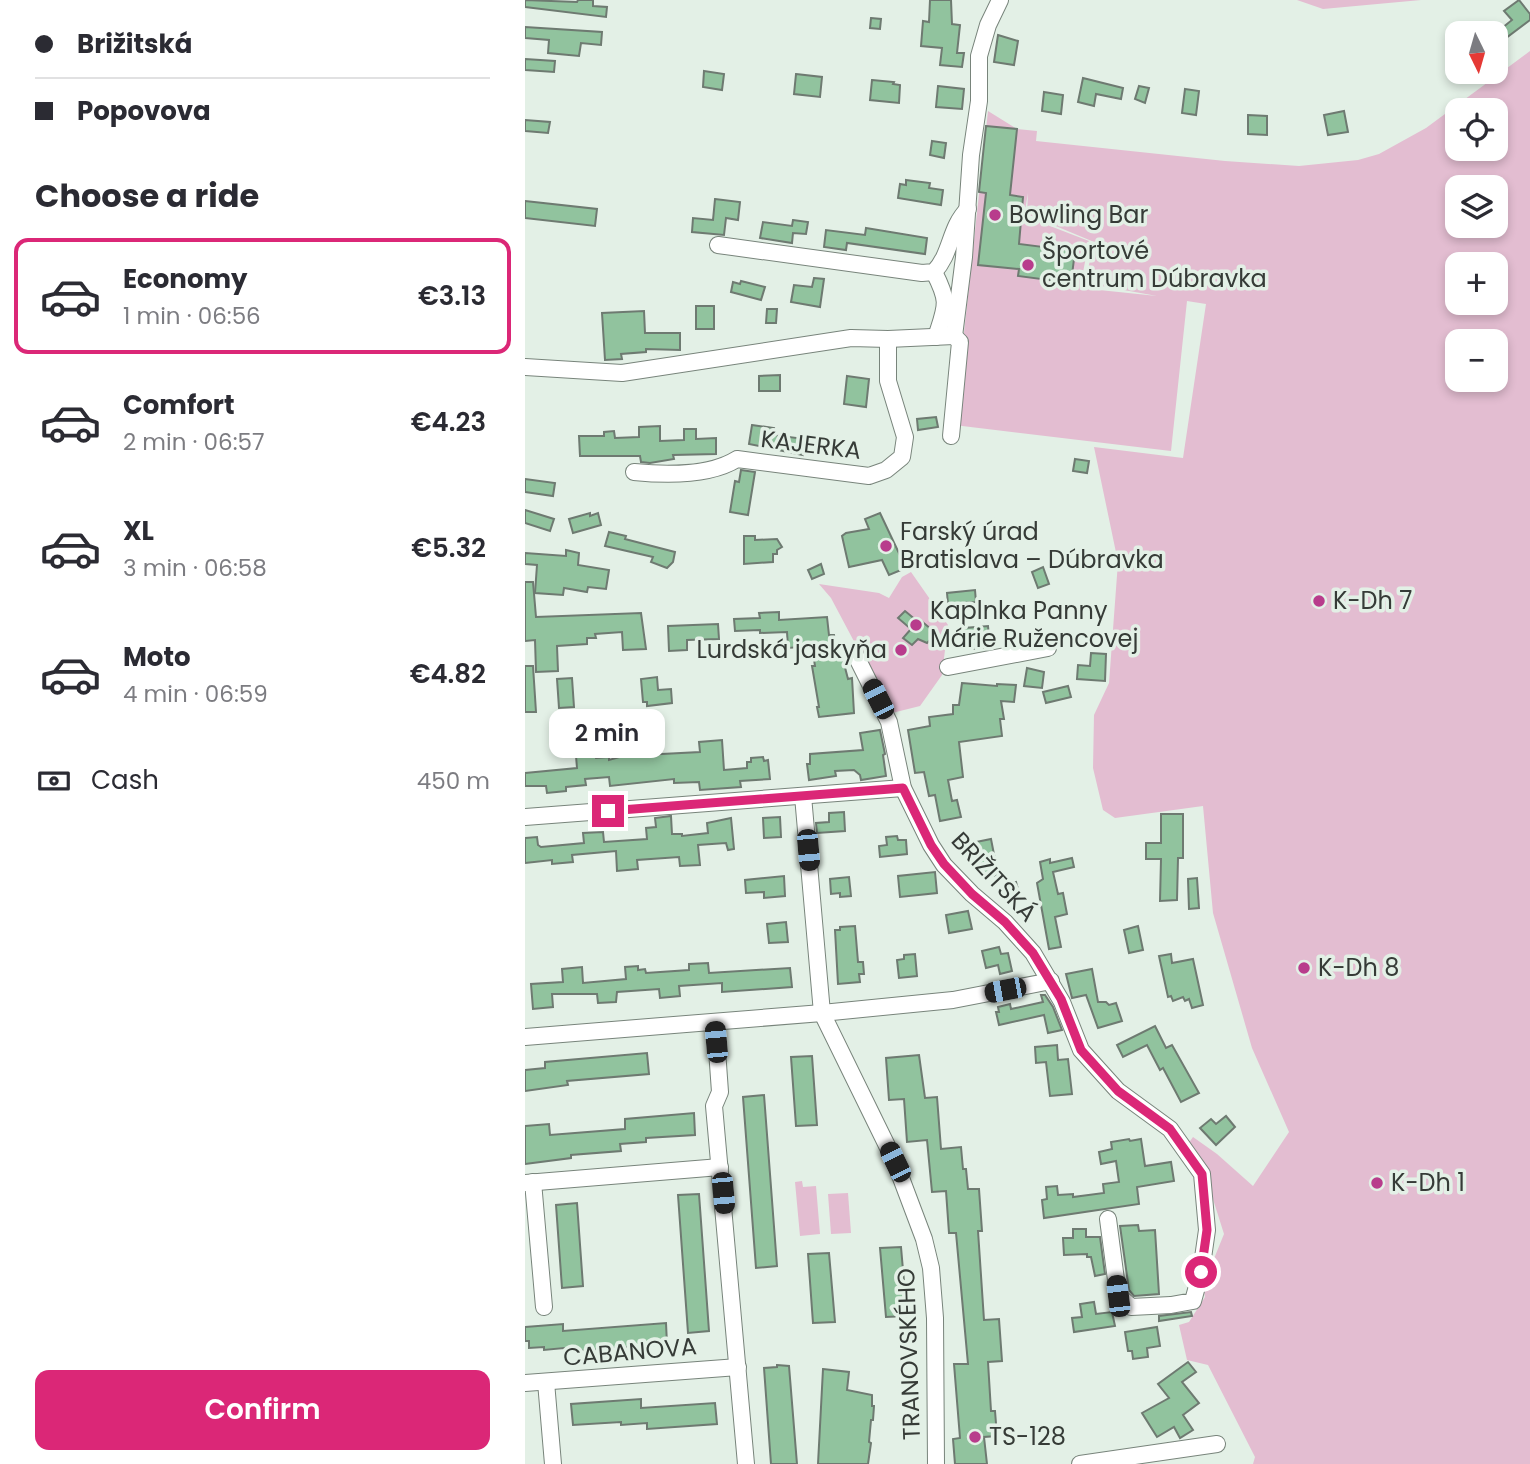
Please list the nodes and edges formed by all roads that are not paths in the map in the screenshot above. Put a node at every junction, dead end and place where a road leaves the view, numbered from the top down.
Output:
1 (1000, 0) edge
2 (968, 209) junction
3 (729, 242) dead end
4 (934, 272) junction
5 (954, 336) junction
6 (936, 337) junction
7 (888, 340) junction
8 (525, 367) edge
9 (951, 436) dead end
10 (634, 472) dead end
11 (1048, 648) dead end
12 (855, 654) dead end
13 (948, 667) dead end
14 (903, 788) junction
15 (803, 796) junction
16 (525, 817) edge
17 (1051, 981) junction
18 (822, 1013) junction
19 (715, 1022) junction
20 (525, 1037) edge
21 (720, 1167) junction
22 (529, 1182) edge
23 (1108, 1219) dead end
24 (544, 1307) dead end
25 (738, 1367) junction
26 (546, 1382) junction
27 (525, 1383) edge
28 (1217, 1444) dead end
29 (553, 1464) edge
30 (746, 1464) edge
31 (936, 1464) edge
32 (1080, 1464) edge

1 - 2 street
2 - 4 street
2 - 5 street
3 - 4 street
4 - 6 street
5 - 6 street
5 - 9 street
6 - 7 street
7 - 8 street
7 - 10 street, KAJERKA
11 - 13 street
12 - 14 street, BRIŽITSKÁ
14 - 15 street
14 - 17 street, BRIŽITSKÁ
15 - 16 street
15 - 18 street
17 - 18 street
17 - 23 street, BRIŽITSKÁ
18 - 19 street
18 - 31 street, TRANOVSKÉHO
19 - 20 street
19 - 21 street
21 - 22 street
21 - 25 street
22 - 24 street
25 - 26 street, CABANOVA
25 - 30 street
26 - 27 street, CABANOVA
26 - 29 street
28 - 32 street

